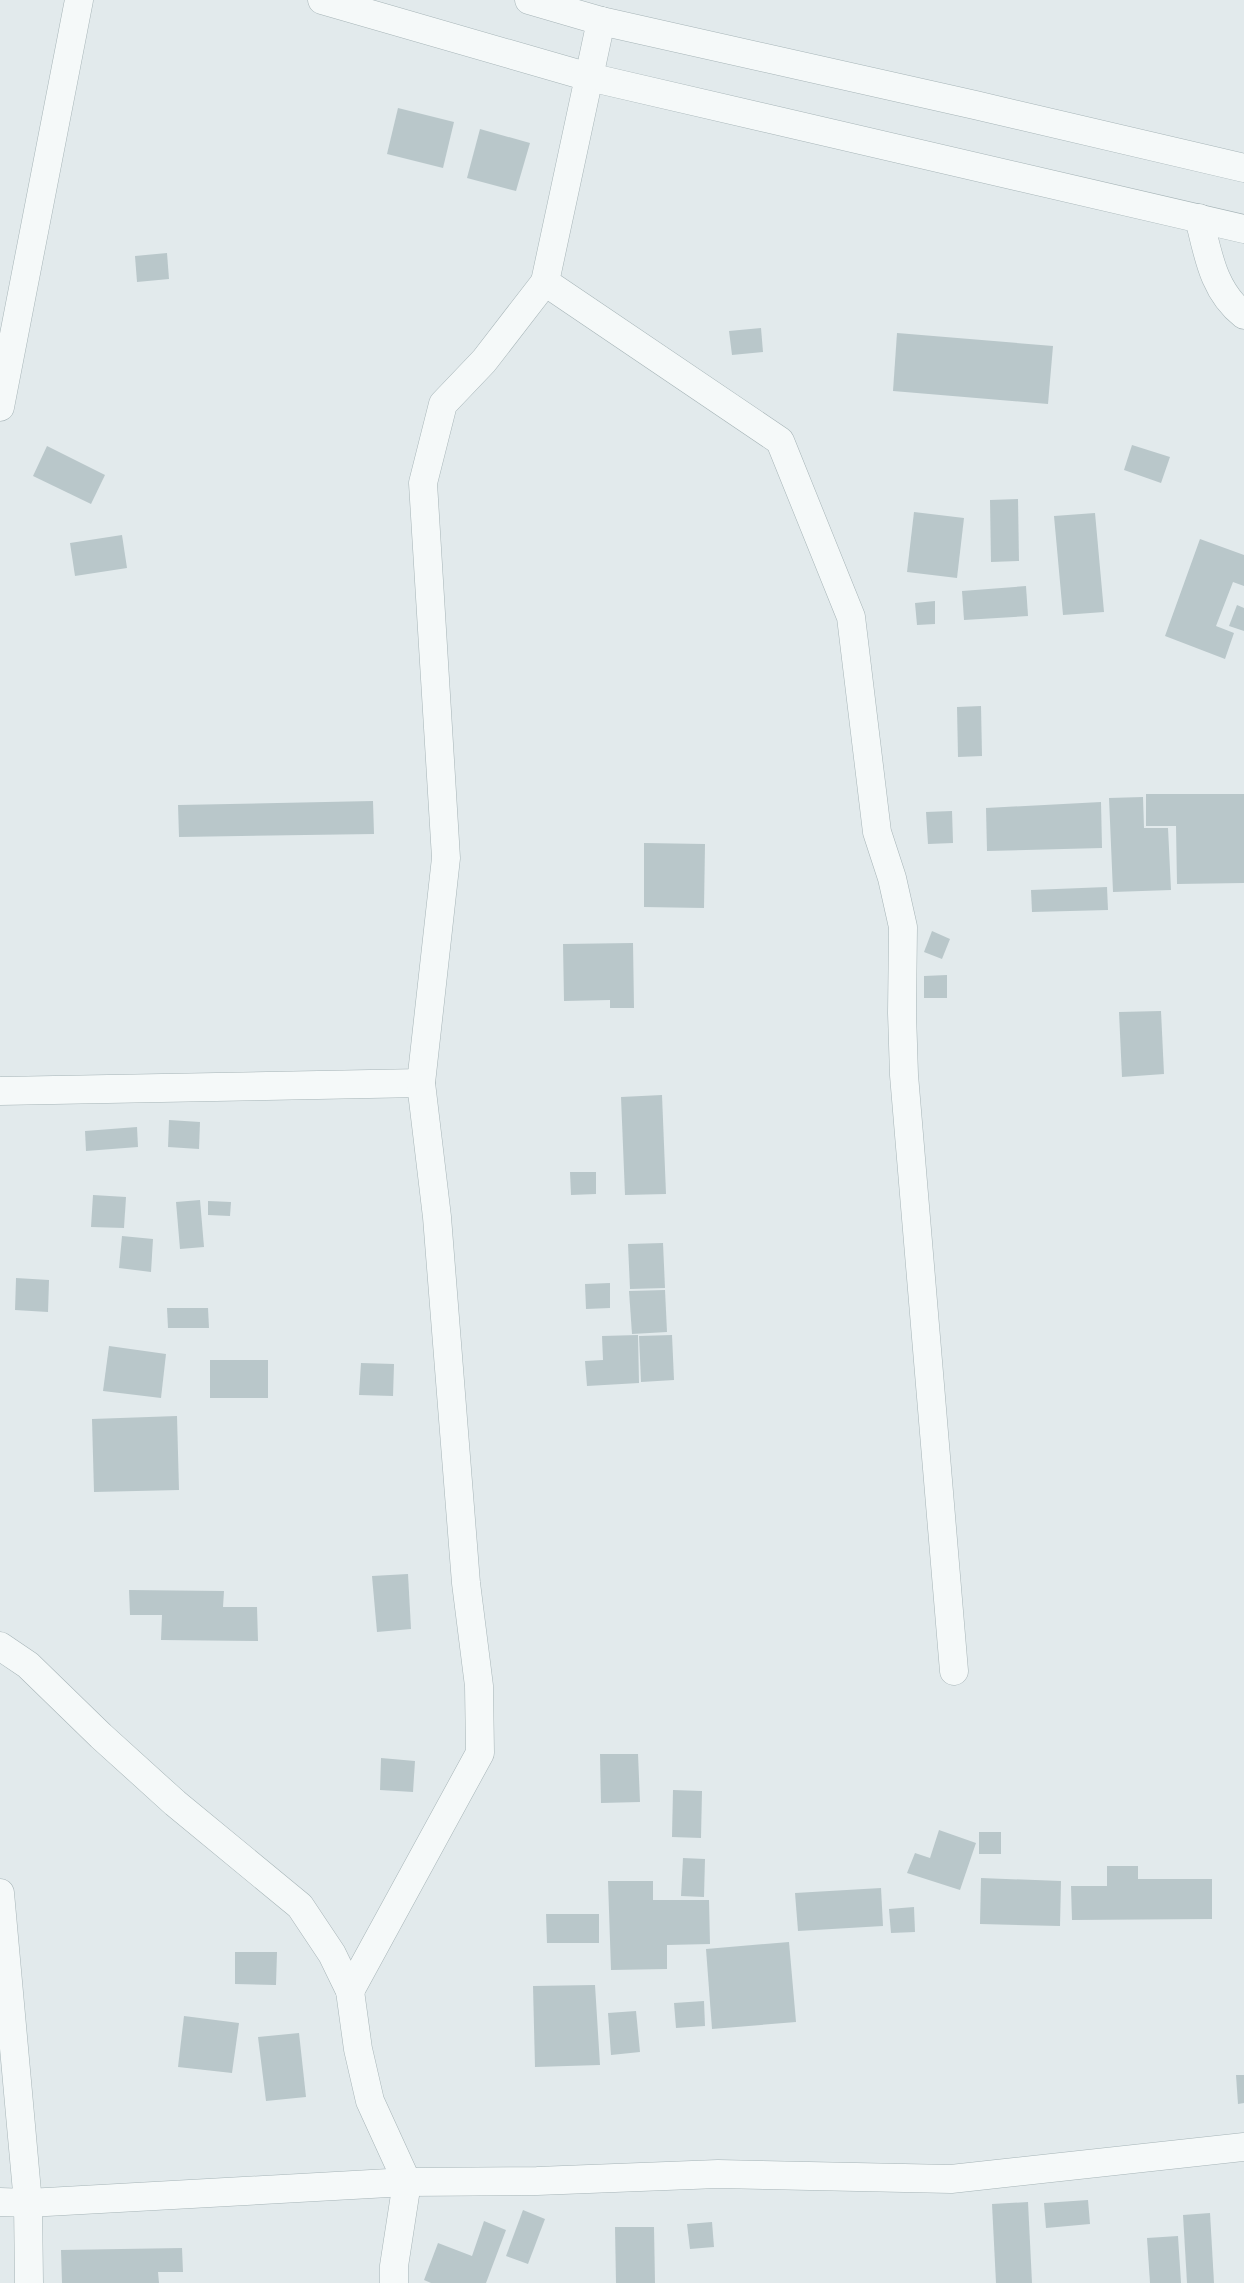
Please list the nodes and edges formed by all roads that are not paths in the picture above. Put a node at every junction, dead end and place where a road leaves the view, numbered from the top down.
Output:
1 (79, 0) edge
2 (322, 0) edge
3 (529, 0) edge
4 (601, 21) junction
5 (589, 78) junction
6 (1244, 168) edge
7 (1199, 218) junction
8 (1244, 230) edge
9 (545, 282) junction
10 (1244, 315) edge
11 (0, 407) edge
12 (421, 1083) junction
13 (0, 1091) edge
14 (0, 1646) edge
15 (954, 1671) dead end
16 (0, 1893) edge
17 (350, 1991) junction
18 (1244, 2148) edge
19 (407, 2182) junction
20 (0, 2202) edge
21 (28, 2203) junction
22 (29, 2283) edge
23 (394, 2283) edge

1 - 11 street
2 - 5 street
3 - 4 street
4 - 5 street
4 - 6 street
5 - 7 street
5 - 9 street
7 - 8 street
7 - 10 street
9 - 12 street
9 - 15 street
12 - 13 street
12 - 17 street
14 - 17 street
16 - 21 street
17 - 19 street
18 - 19 street
19 - 21 street
19 - 23 street
20 - 21 street
21 - 22 street

